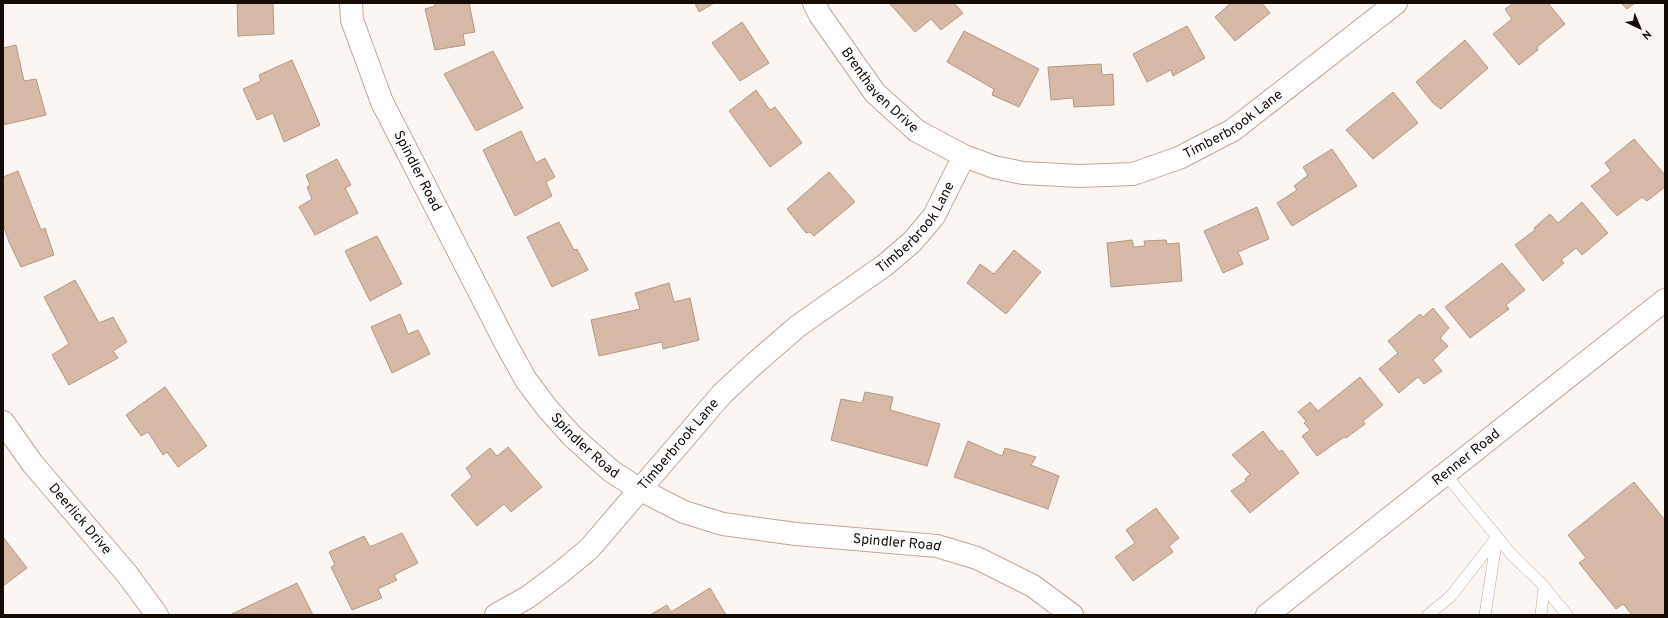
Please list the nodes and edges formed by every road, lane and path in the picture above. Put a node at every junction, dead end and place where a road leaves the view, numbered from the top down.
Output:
1 (351, 3) edge
2 (814, 3) edge
3 (1396, 3) edge
4 (964, 156) junction
5 (1665, 300) edge
6 (3, 422) edge
7 (1445, 474) junction
8 (639, 489) junction
9 (1497, 537) junction
10 (1544, 587) junction
11 (158, 615) edge
12 (496, 615) edge
13 (1072, 615) edge
14 (1268, 615) edge
15 (1428, 615) edge
16 (1486, 615) edge
17 (1541, 615) edge
18 (1567, 615) edge

1 - 8 street, Spindler Road
2 - 4 street, Brenthaven Drive
3 - 4 street, Timberbrook Lane
4 - 8 street, Timberbrook Lane
5 - 7 street, Renner Road
6 - 11 street, Deerlick Drive
7 - 9 lane
7 - 14 street, Renner Road
8 - 12 street, Timberbrook Lane
8 - 13 street, Spindler Road
9 - 10 lane
9 - 15 lane
9 - 16 lane
10 - 17 lane
10 - 18 lane

